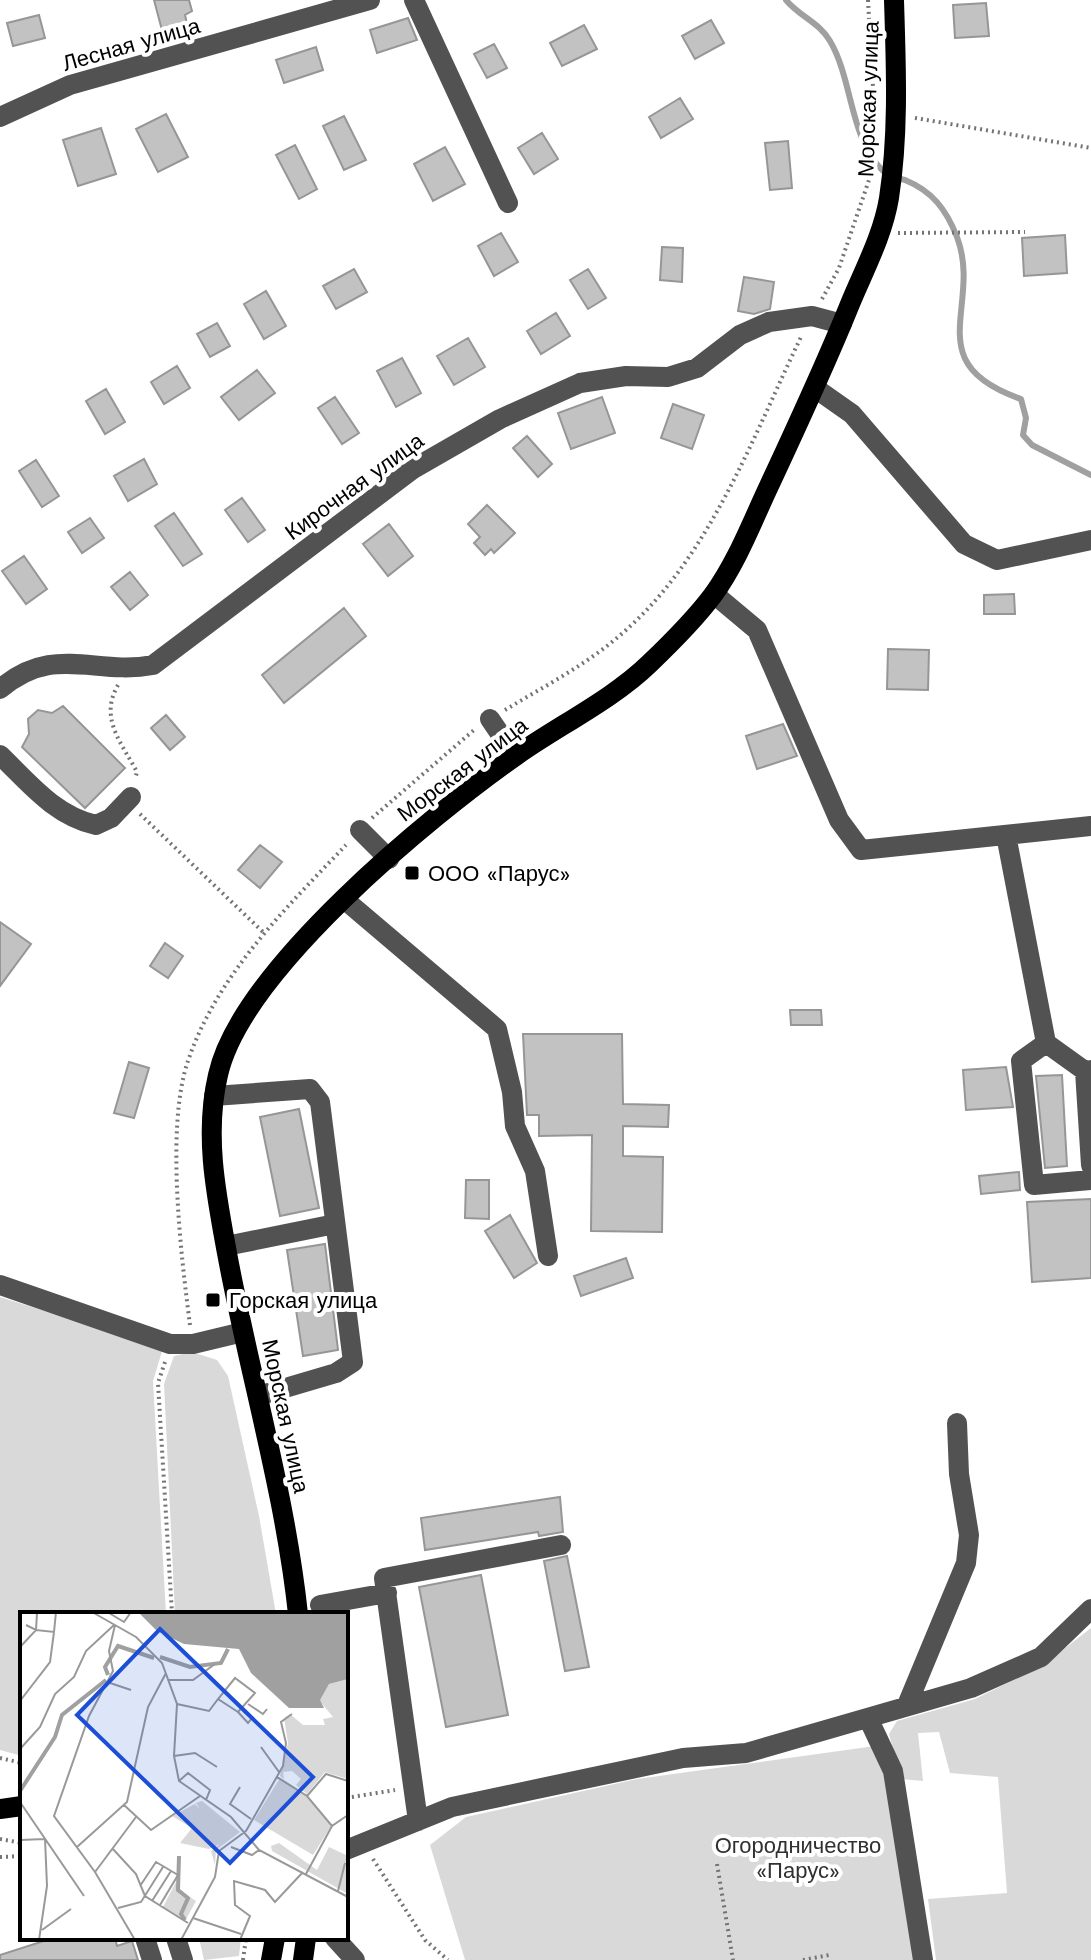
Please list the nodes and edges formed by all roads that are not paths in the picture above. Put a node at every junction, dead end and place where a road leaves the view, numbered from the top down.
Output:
1 (370, 0) edge
2 (414, 0) edge
3 (894, 0) edge
4 (0, 117) edge
5 (508, 203) dead end
6 (842, 324) junction
7 (815, 388) junction
8 (1091, 540) edge
9 (714, 594) junction
10 (0, 689) edge
11 (490, 719) dead end
12 (0, 755) edge
13 (515, 756) junction
14 (129, 799) road end
15 (1091, 826) edge
16 (360, 830) dead end
17 (1006, 835) junction
18 (389, 859) junction
19 (345, 900) junction
20 (1046, 1043) junction
21 (1088, 1071) edge
22 (214, 1096) junction
23 (1091, 1165) edge
24 (1091, 1180) edge
25 (335, 1224) junction
26 (226, 1246) junction
27 (548, 1256) dead end
28 (0, 1285) edge
29 (243, 1332) junction
30 (258, 1396) junction
31 (957, 1423) dead end
32 (561, 1545) dead end
33 (387, 1593) junction
34 (320, 1605) dead end
35 (1091, 1609) edge
36 (298, 1612) edge
37 (907, 1705) junction
38 (869, 1720) junction
39 (20, 1806) edge
40 (0, 1809) edge
41 (418, 1821) junction
42 (355, 1846) edge
43 (146, 1940) edge
44 (177, 1940) edge
45 (275, 1940) edge
46 (306, 1940) edge
47 (337, 1940) edge
48 (152, 1960) edge
49 (183, 1960) edge
50 (271, 1960) edge
51 (303, 1960) edge
52 (355, 1960) edge
53 (923, 1960) edge

1 - 4 street, Лесная улица
2 - 5 street
3 - 6 main road, Морская улица
6 - 7 main road, Морская улица
6 - 10 street, Кирочная улица
7 - 8 street
7 - 9 main road, Морская улица
9 - 13 main road, Морская улица
9 - 17 street
11 - 13 street
12 - 14 street
13 - 18 main road, Морская улица
15 - 17 street
16 - 18 street
17 - 20 street
18 - 19 main road, Морская улица
19 - 22 main road, Морская улица
19 - 27 street
20 - 21 street
20 - 24 street
21 - 23 street
22 - 25 street
22 - 26 main road, Морская улица
25 - 26 street
25 - 30 street
26 - 29 main road, Морская улица
28 - 29 street
29 - 30 main road, Морская улица
30 - 36 main road, Морская улица
31 - 37 street
32 - 33 street
33 - 34 street
33 - 41 street
35 - 37 street
37 - 38 street
38 - 41 street
38 - 53 street
39 - 40 main road
41 - 42 street
43 - 48 street
44 - 49 street
45 - 50 main road
46 - 51 main road
47 - 52 street

